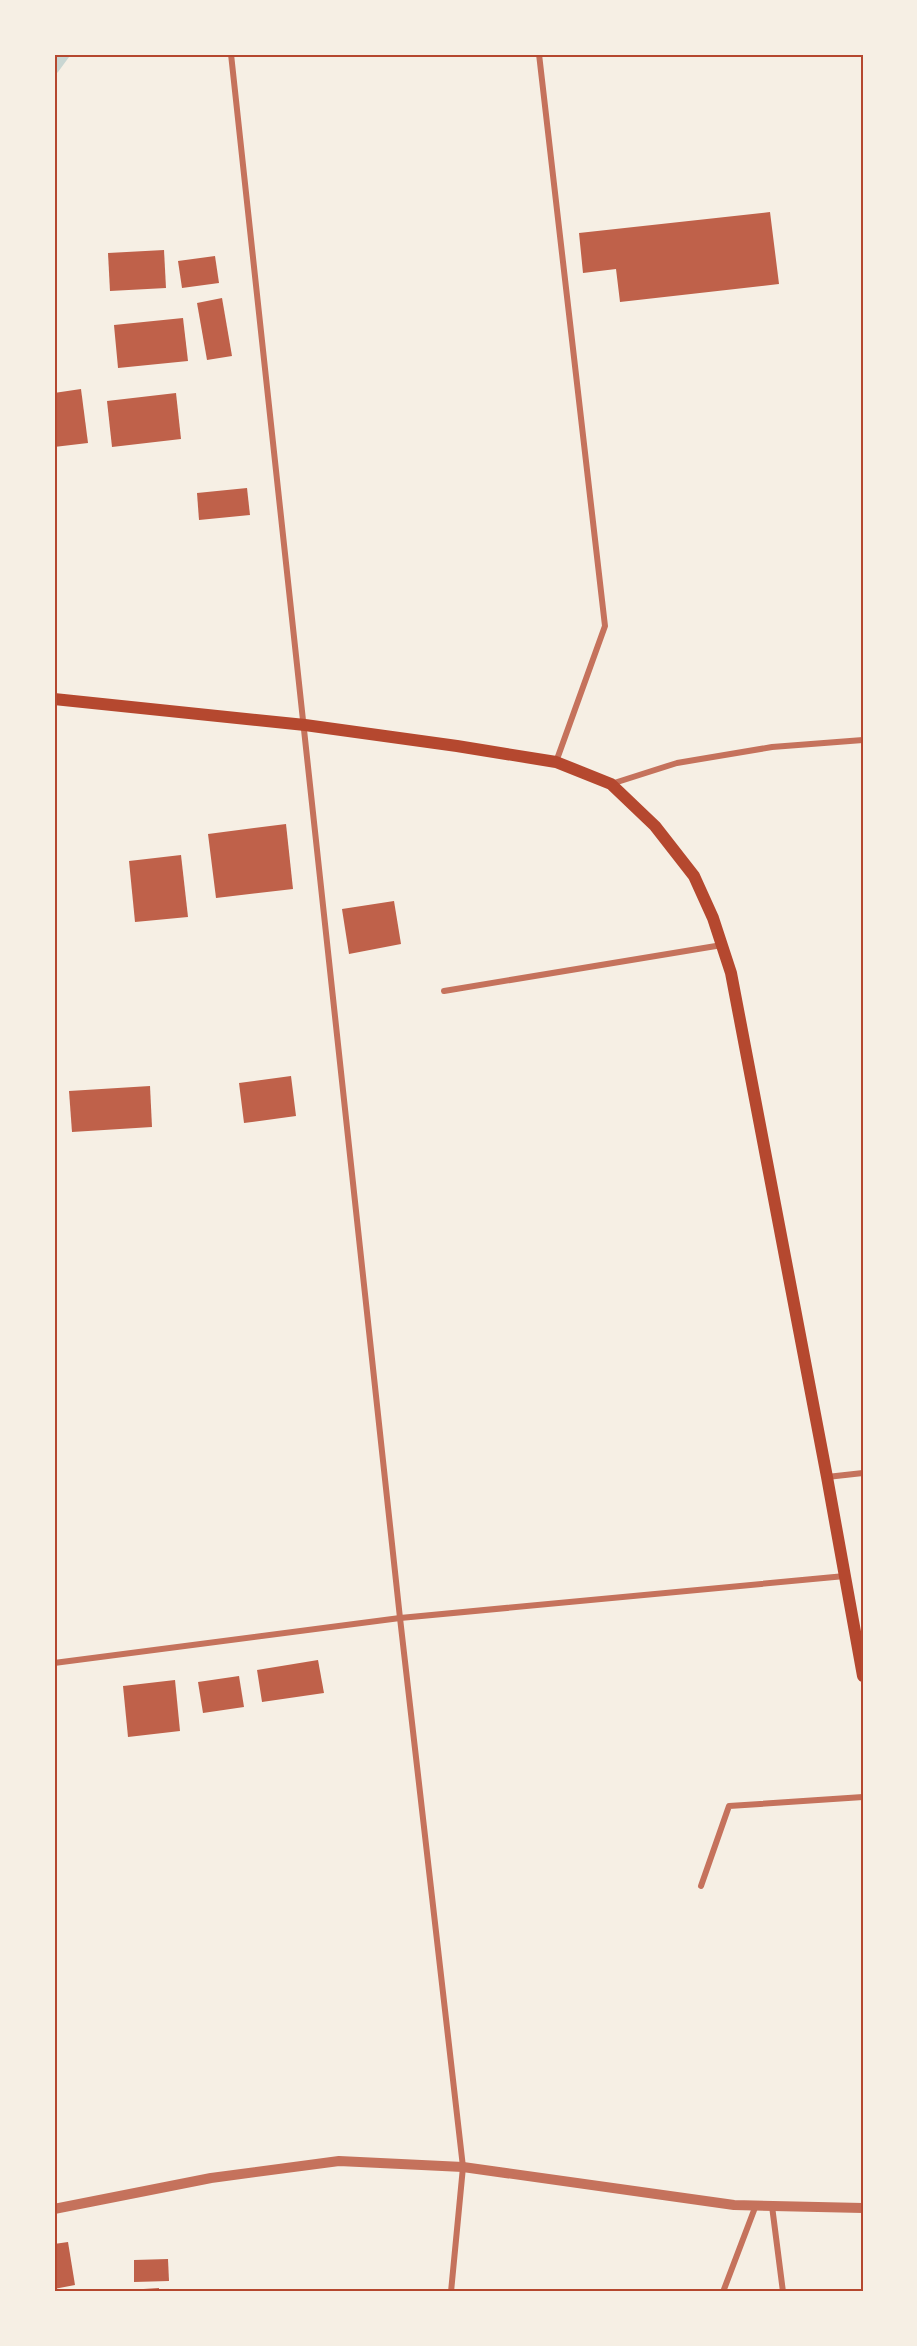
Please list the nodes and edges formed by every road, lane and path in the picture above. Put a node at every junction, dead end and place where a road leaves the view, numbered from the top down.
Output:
1 (231, 54) edge
2 (539, 54) edge
3 (54, 699) edge
4 (305, 725) junction
5 (863, 740) edge
6 (556, 762) junction
7 (611, 784) junction
8 (722, 945) junction
9 (444, 991) dead end
10 (863, 1473) edge
11 (827, 1478) junction
12 (845, 1576) junction
13 (400, 1618) junction
14 (54, 1663) edge
15 (863, 1676) edge
16 (863, 1797) edge
17 (701, 1886) dead end
18 (463, 2167) junction
19 (756, 2205) junction
20 (772, 2206) junction
21 (863, 2208) edge
22 (54, 2209) edge
23 (450, 2292) edge
24 (723, 2292) edge
25 (783, 2292) edge

1 - 4 street
2 - 6 street
3 - 4 main road
4 - 6 main road
4 - 13 street
5 - 7 street
6 - 7 main road
7 - 8 main road
8 - 9 street
8 - 11 main road
10 - 11 street
11 - 12 main road
12 - 13 street
12 - 15 main road
13 - 14 street
13 - 18 street
16 - 17 street
18 - 19 street
18 - 22 street
18 - 23 street
19 - 20 street
19 - 24 street
20 - 21 street
20 - 25 street

